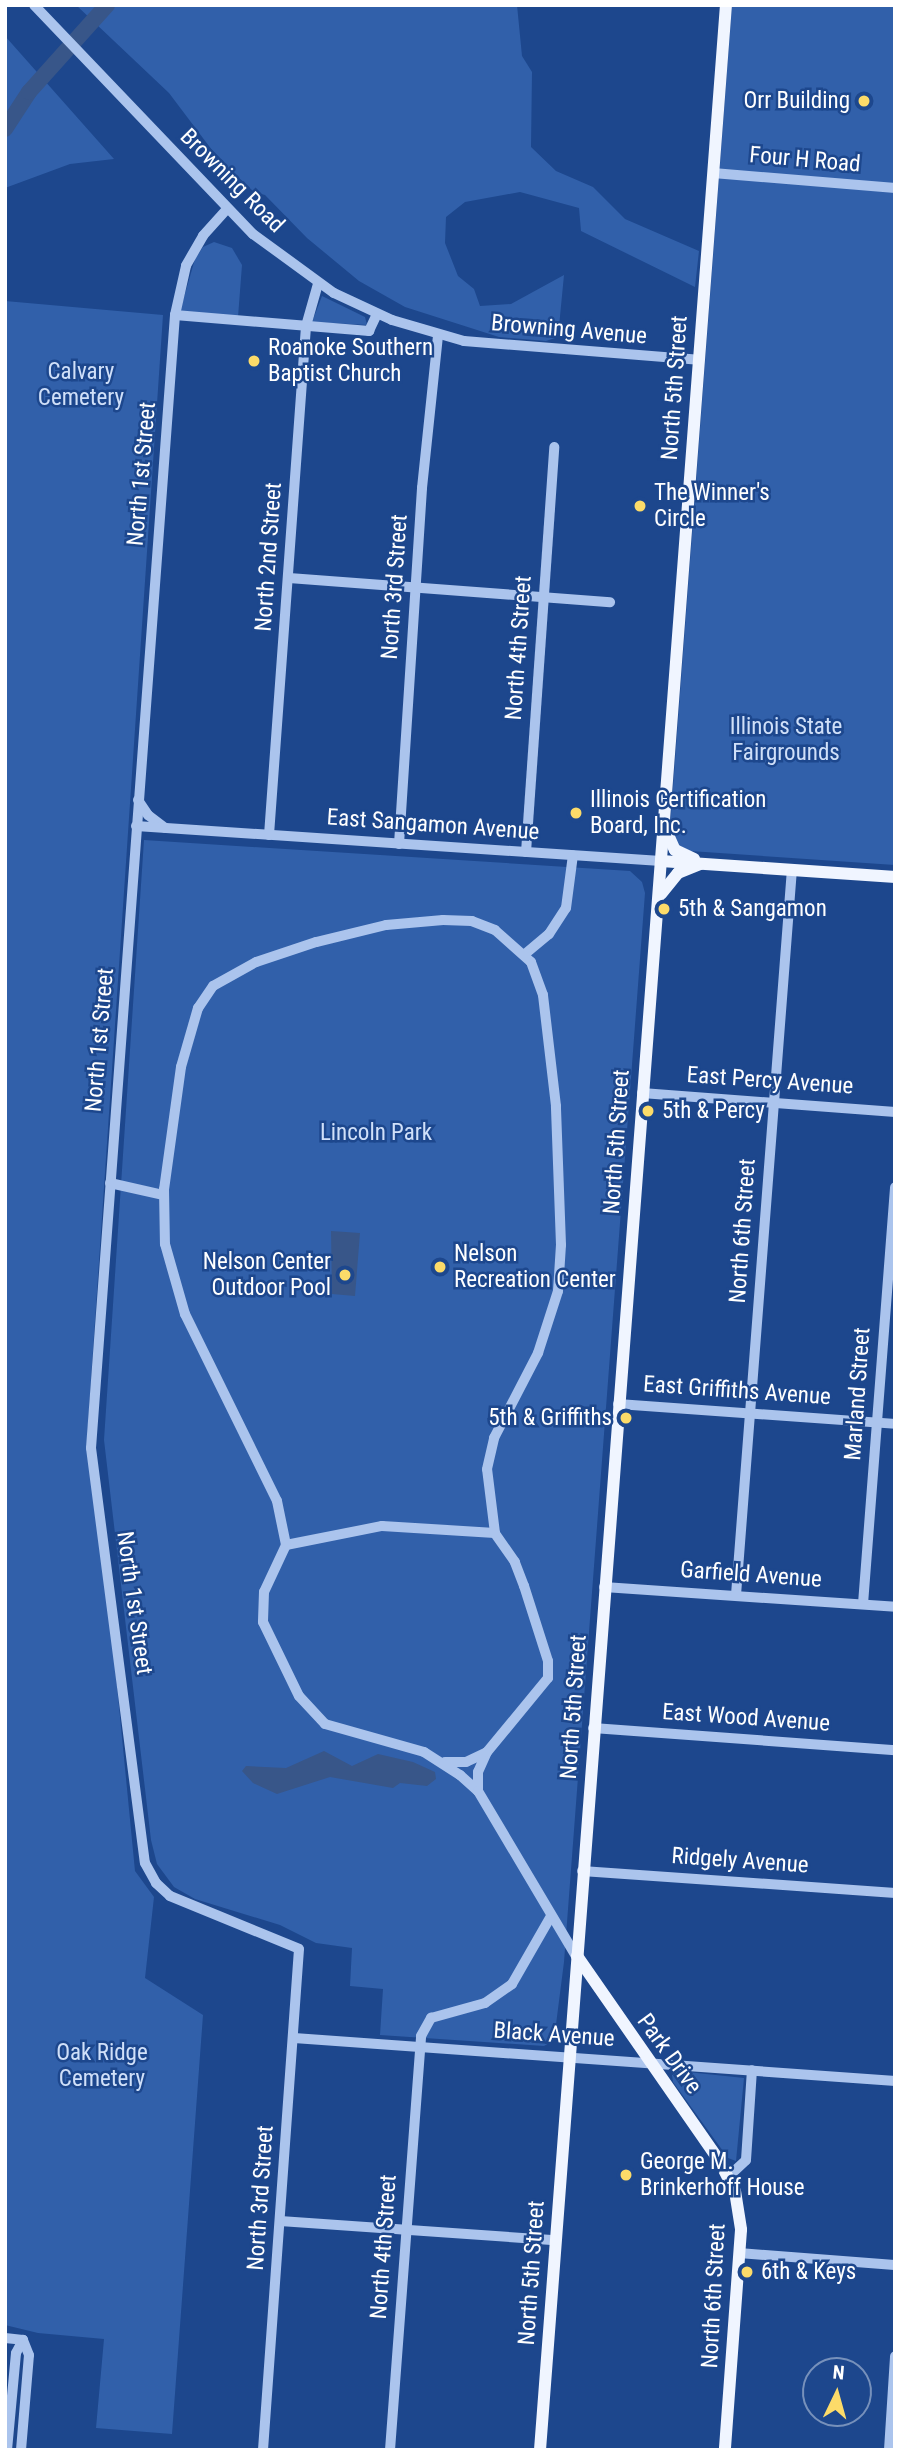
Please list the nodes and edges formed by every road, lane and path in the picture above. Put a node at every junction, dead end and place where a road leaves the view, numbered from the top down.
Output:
1 (726, 5) edge
2 (36, 8) edge
3 (713, 173) junction
4 (895, 188) edge
5 (227, 209) junction
6 (318, 284) junction
7 (377, 314) junction
8 (175, 315) junction
9 (306, 327) junction
10 (438, 335) junction
11 (698, 360) junction
12 (554, 447) dead end
13 (289, 578) junction
14 (417, 587) junction
15 (544, 597) junction
16 (610, 602) dead end
17 (138, 799) junction
18 (663, 821) junction
19 (136, 826) junction
20 (165, 828) junction
21 (269, 835) junction
22 (399, 844) junction
23 (526, 852) junction
24 (573, 855) junction
25 (660, 860) junction
26 (704, 863) junction
27 (792, 869) junction
28 (895, 877) edge
29 (657, 900) junction
30 (525, 954) junction
31 (642, 1093) junction
32 (774, 1103) junction
33 (895, 1112) edge
34 (110, 1183) junction
35 (895, 1187) edge
36 (163, 1195) junction
37 (618, 1404) junction
38 (750, 1414) junction
39 (877, 1422) junction
40 (895, 1424) edge
41 (495, 1534) junction
42 (286, 1545) junction
43 (604, 1587) junction
44 (736, 1595) junction
45 (863, 1604) junction
46 (895, 1606) edge
47 (593, 1728) junction
48 (895, 1750) edge
49 (487, 1752) junction
50 (444, 1762) junction
51 (478, 1791) junction
52 (582, 1871) junction
53 (895, 1893) edge
54 (550, 1918) junction
55 (578, 1932) junction
56 (299, 1950) joint
57 (576, 1956) junction
58 (595, 1986) junction
59 (572, 2020) junction
60 (622, 2026) junction
61 (294, 2038) junction
62 (421, 2048) junction
63 (569, 2057) junction
64 (649, 2063) junction
65 (752, 2070) junction
66 (895, 2081) edge
67 (729, 2176) junction
68 (280, 2221) junction
69 (407, 2230) junction
70 (555, 2240) junction
71 (739, 2253) junction
72 (895, 2265) edge
73 (5, 2338) edge
74 (23, 2340) junction
75 (895, 2356) edge
76 (7, 2450) edge
77 (21, 2450) edge
78 (263, 2450) edge
79 (390, 2450) edge
80 (540, 2450) edge
81 (725, 2450) edge
82 (889, 2450) edge

1 - 3 main road, North 5th Street
2 - 5 street, Browning Road
3 - 4 street, Four H Road
3 - 11 main road, North 5th Street
5 - 6 street, Browning Road
5 - 8 street, North 1st Street
6 - 7 street, Browning Road
6 - 9 street, North 2nd Street
7 - 9 street
7 - 10 street, Browning Road
8 - 9 street
8 - 17 street, North 1st Street
9 - 13 street, North 2nd Street
10 - 11 street, Browning Avenue
10 - 14 street, North 3rd Street
11 - 18 main road, North 5th Street
12 - 15 street, North 4th Street
13 - 14 street
13 - 21 street, North 2nd Street
14 - 15 street
14 - 22 street, North 3rd Street
15 - 16 street
15 - 23 street, North 4th Street
17 - 19 street, North 1st Street
17 - 20 street
18 - 25 main road, North 5th Street
18 - 26 main road
19 - 20 street, East Sangamon Avenue
19 - 34 street, North 1st Street
20 - 21 street, East Sangamon Avenue
21 - 22 street, East Sangamon Avenue
22 - 23 street, East Sangamon Avenue
23 - 24 street, East Sangamon Avenue
24 - 25 street, East Sangamon Avenue
24 - 30 street
25 - 26 main road, East Sangamon Avenue
25 - 29 main road, North 5th Street
26 - 27 main road, East Sangamon Avenue
26 - 29 main road
27 - 28 main road, East Sangamon Avenue
27 - 32 street, North 6th Street
29 - 31 main road, North 5th Street
30 - 36 street
30 - 41 street
31 - 32 street, East Percy Avenue
31 - 37 main road, North 5th Street
32 - 33 street, East Percy Avenue
32 - 38 street, North 6th Street
34 - 36 street
34 - 56 street, North 1st Street
35 - 39 street, Marland Street
36 - 42 street
37 - 38 street, East Griffiths Avenue
37 - 43 main road, North 5th Street
38 - 39 street, East Griffiths Avenue
38 - 44 street, North 6th Street
39 - 40 street, East Griffiths Avenue
39 - 45 street, Marland Street
41 - 42 street
41 - 49 street
42 - 50 street
43 - 44 street, Garfield Avenue
43 - 47 main road, North 5th Street
44 - 45 street, Garfield Avenue
45 - 46 street, Garfield Avenue
47 - 48 street, East Wood Avenue
47 - 52 main road, North 5th Street
49 - 50 street
49 - 51 street
50 - 51 street
51 - 54 street
52 - 53 street, Ridgely Avenue
52 - 55 main road, North 5th Street
54 - 57 street
54 - 62 street, North 4th Street
55 - 57 main road, North 5th Street
55 - 58 main road
56 - 61 street, North 3rd Street
57 - 58 main road, Park Drive
57 - 59 main road, North 5th Street
58 - 60 main road, Park Drive
59 - 60 main road
59 - 63 main road, North 5th Street
60 - 64 main road, Park Drive
61 - 62 street, Black Avenue
61 - 68 street, North 3rd Street
62 - 63 street, Black Avenue
62 - 69 street, North 4th Street
63 - 64 street, Black Avenue
63 - 70 main road, North 5th Street
64 - 65 street, Black Avenue
64 - 67 main road, Park Drive
65 - 66 street, Black Avenue
65 - 67 street
67 - 71 main road, North 6th Street
68 - 69 street
68 - 78 street, North 3rd Street
69 - 70 street
69 - 79 street, North 4th Street
70 - 80 main road, North 5th Street
71 - 72 street
71 - 81 main road, North 6th Street
73 - 74 street
74 - 76 street
74 - 77 street
75 - 82 street

